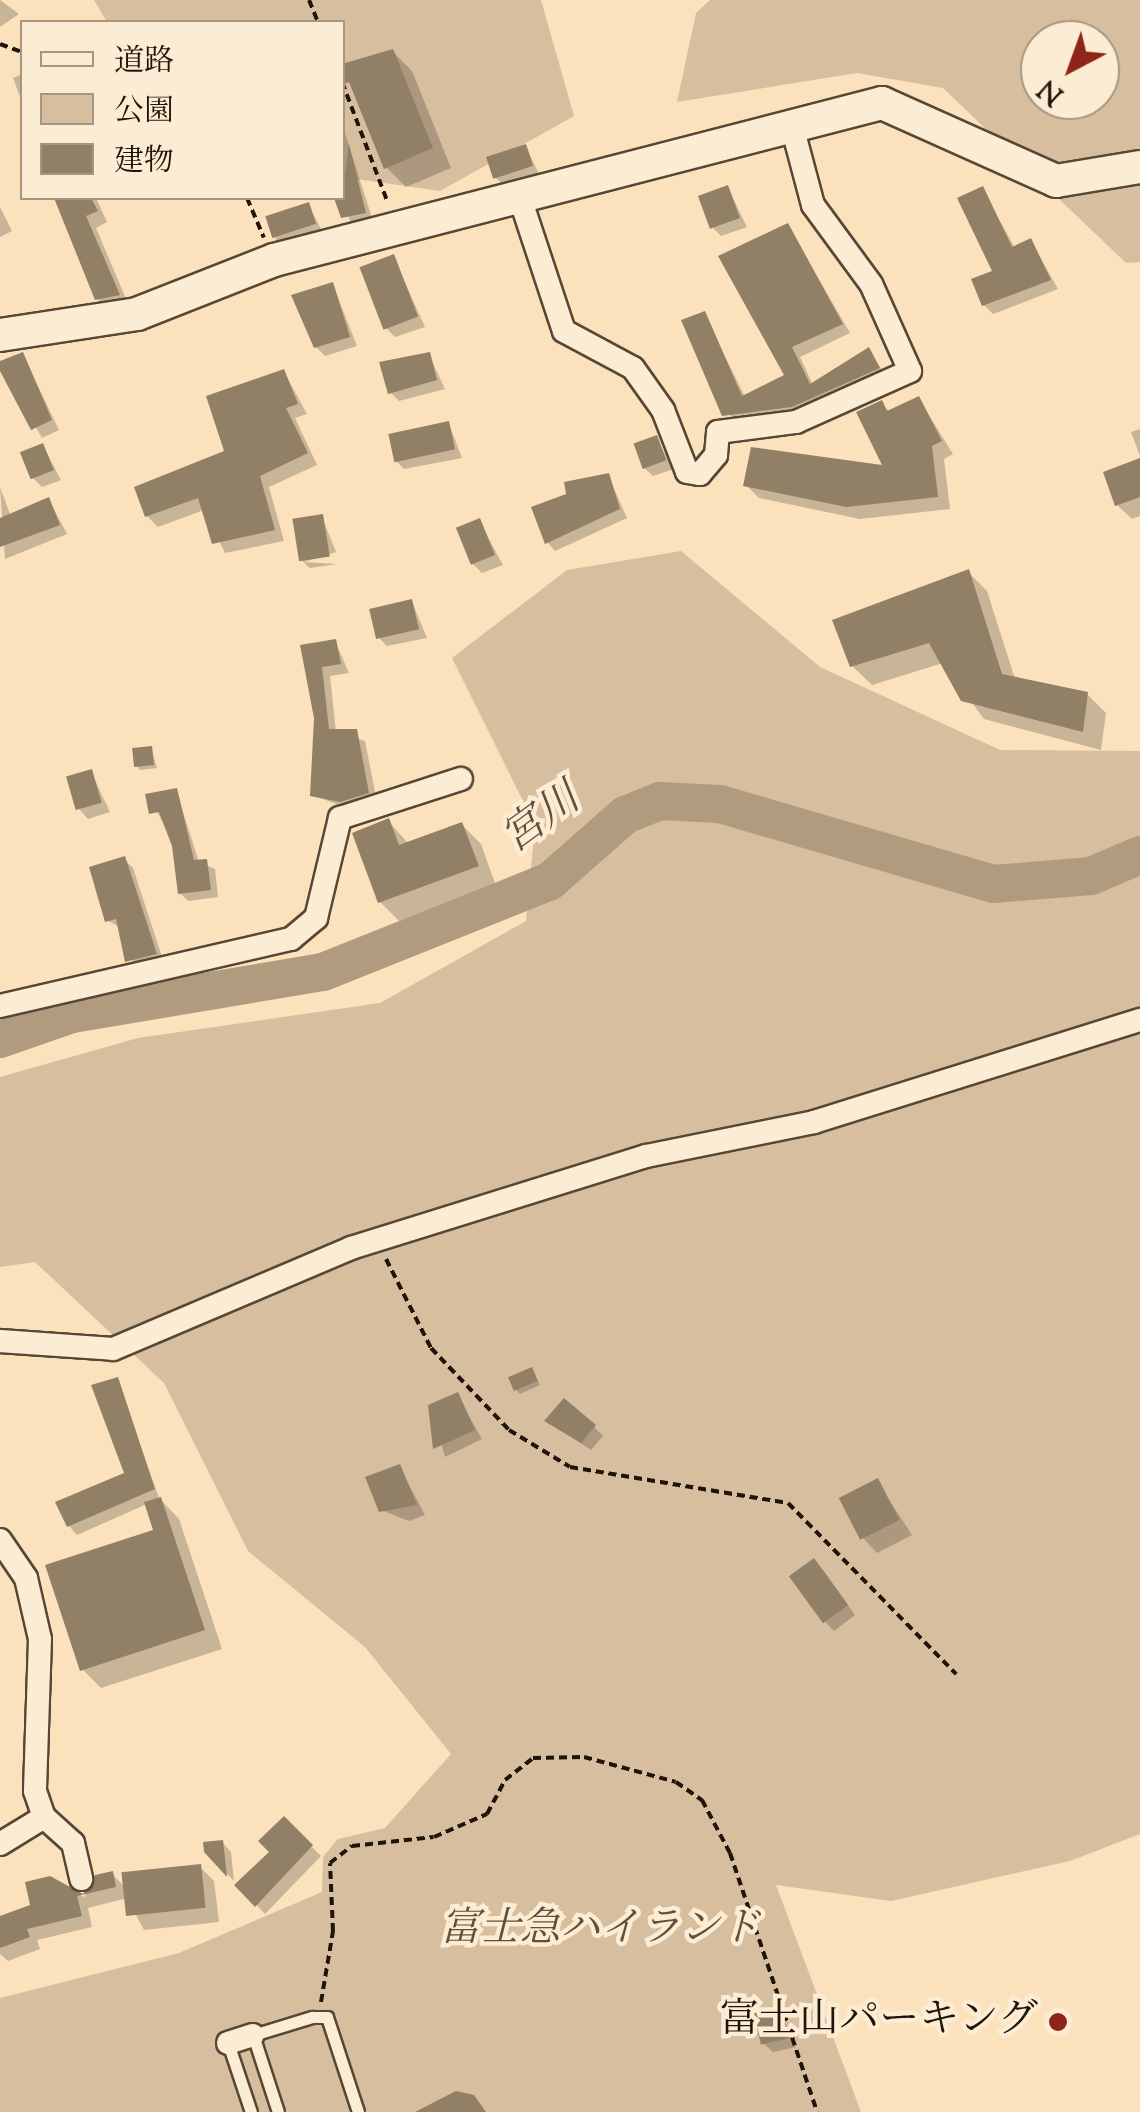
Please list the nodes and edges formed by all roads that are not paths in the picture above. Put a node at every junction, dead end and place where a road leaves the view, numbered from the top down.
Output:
1 (792, 126) junction
2 (1140, 167) edge
3 (519, 195) junction
4 (0, 335) edge
5 (461, 778) dead end
6 (0, 1006) edge
7 (1140, 1020) edge
8 (0, 1341) edge
9 (0, 1540) edge
10 (44, 1817) junction
11 (0, 1844) edge
12 (81, 1878) dead end
13 (253, 2035) junction
14 (228, 2043) joint
15 (251, 2112) edge
16 (278, 2112) edge
17 (358, 2112) edge

1 - 2 street
1 - 3 street
1 - 3 street
3 - 4 street
5 - 6 street
7 - 8 street
9 - 10 street
10 - 11 street
10 - 12 street
13 - 14 street
13 - 16 lane
13 - 17 lane
14 - 15 lane

